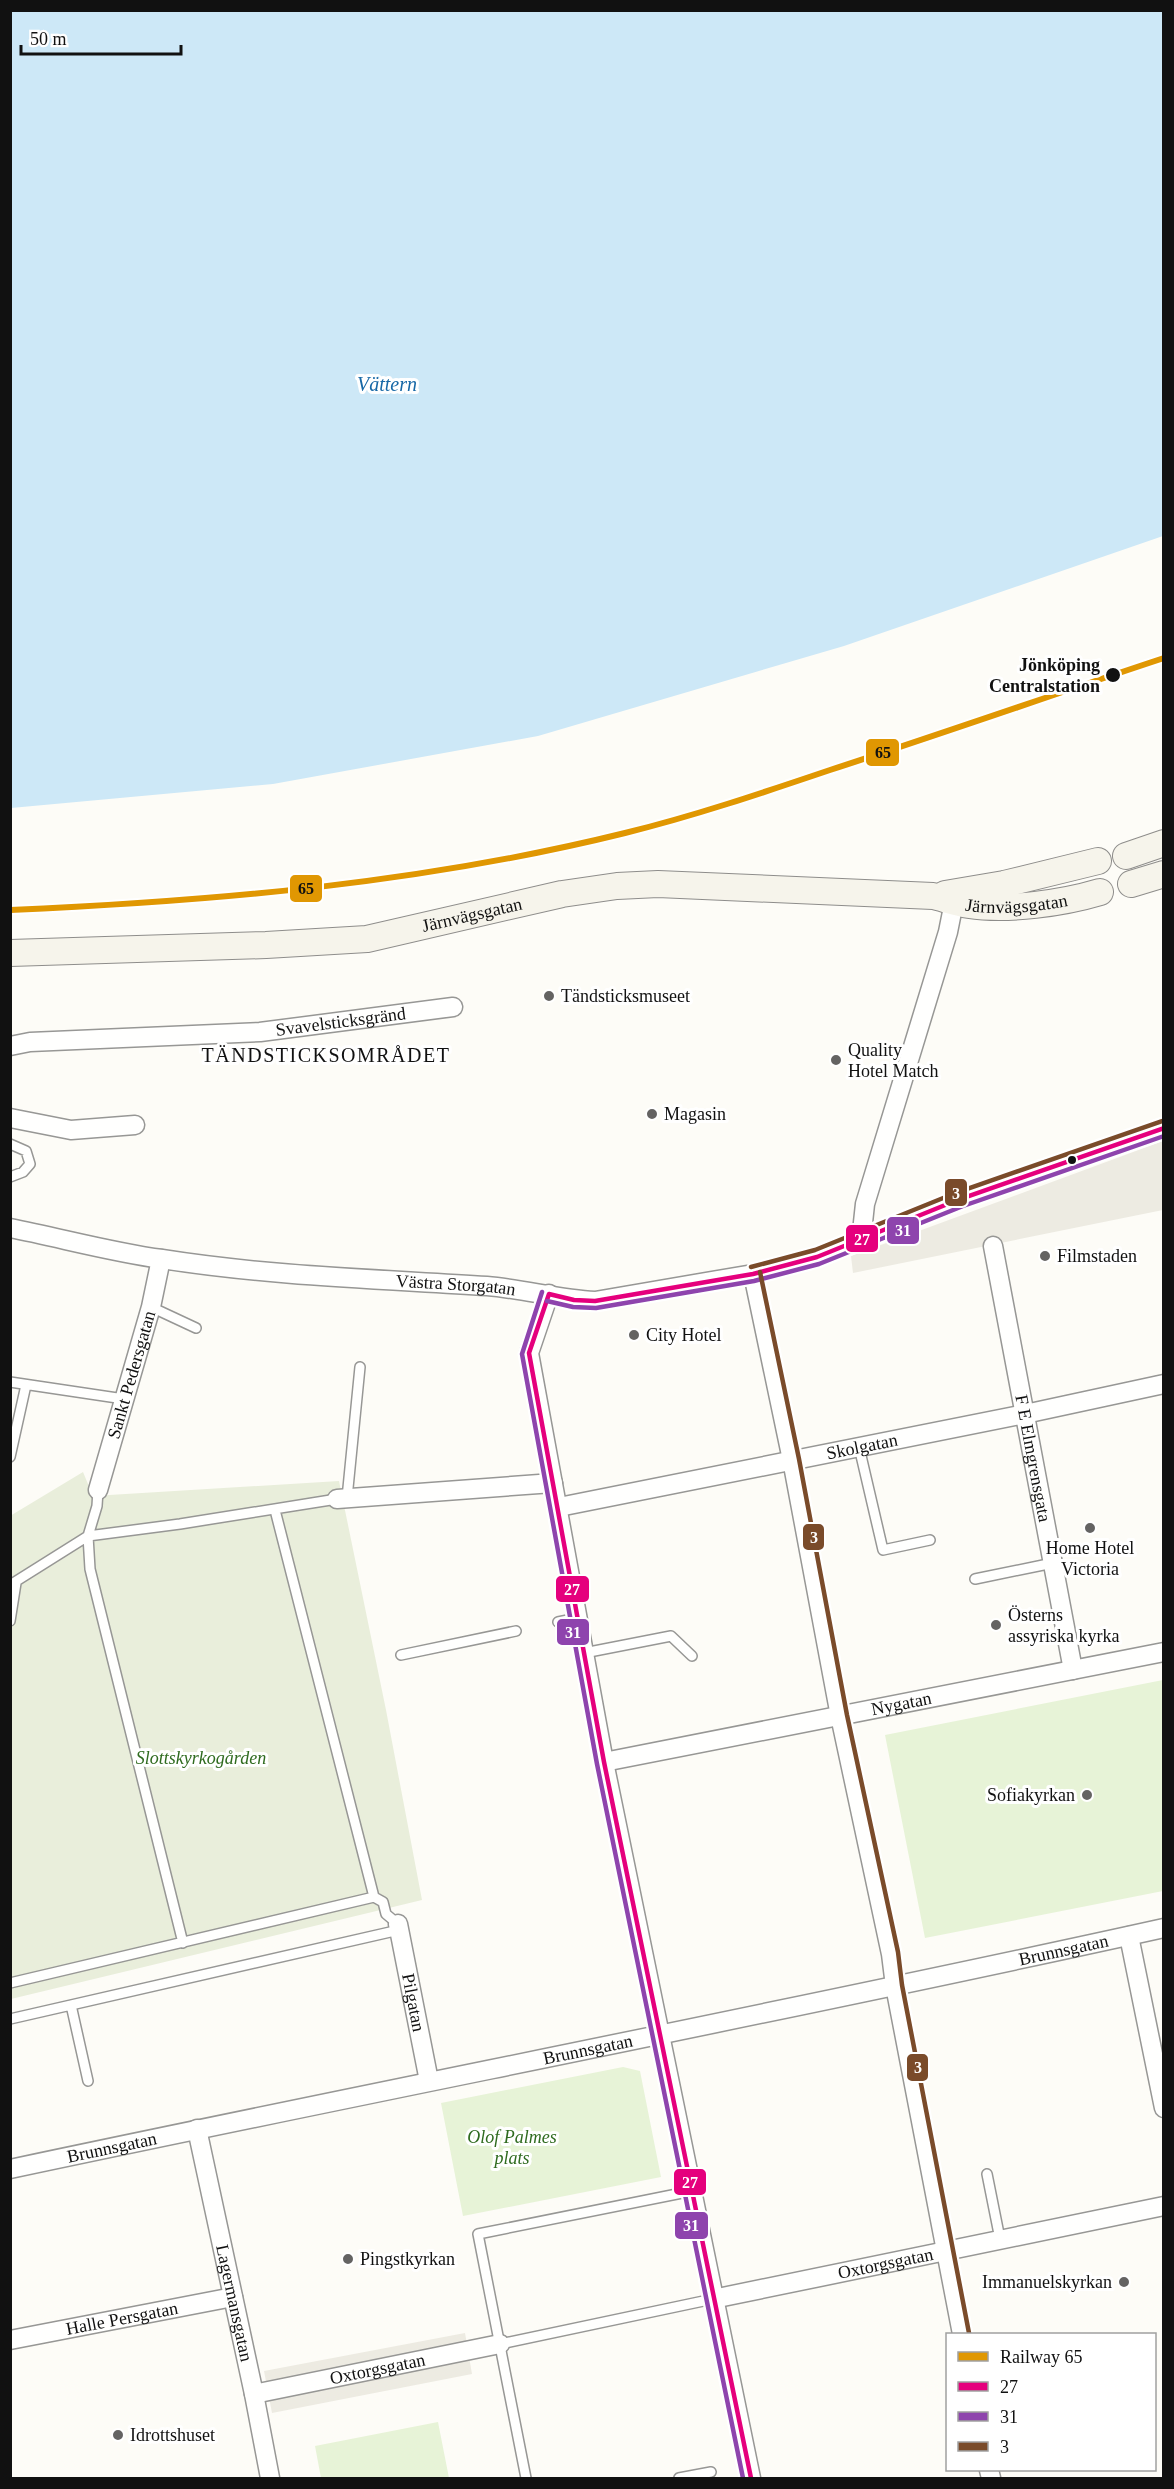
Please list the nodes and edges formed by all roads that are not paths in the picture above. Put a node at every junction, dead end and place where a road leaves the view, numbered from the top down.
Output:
1 (1164, 843) edge
2 (1126, 856) dead end
3 (1098, 861) dead end
4 (1164, 874) edge
5 (1131, 884) dead end
6 (1100, 892) dead end
7 (950, 896) junction
8 (10, 953) edge
9 (453, 1007) dead end
10 (10, 1046) edge
11 (10, 1118) edge
12 (135, 1125) dead end
13 (1164, 1128) edge
14 (10, 1144) edge
15 (10, 1177) edge
16 (10, 1228) edge
17 (861, 1241) junction
18 (993, 1246) dead end
19 (161, 1259) junction
20 (753, 1274) junction
21 (549, 1294) junction
22 (151, 1307) junction
23 (196, 1328) dead end
24 (360, 1367) dead end
25 (10, 1382) edge
26 (1164, 1384) edge
27 (26, 1385) junction
28 (124, 1399) junction
29 (1025, 1414) junction
30 (859, 1447) junction
31 (10, 1457) edge
32 (792, 1460) junction
33 (553, 1484) junction
34 (98, 1490) joint
35 (342, 1498) junction
36 (559, 1507) junction
37 (275, 1510) junction
38 (88, 1536) junction
39 (930, 1540) dead end
40 (1053, 1563) junction
41 (975, 1579) dead end
42 (13, 1584) edge
43 (578, 1618) junction
44 (10, 1621) edge
45 (558, 1622) dead end
46 (516, 1631) dead end
47 (1164, 1652) edge
48 (584, 1653) junction
49 (401, 1655) dead end
50 (692, 1656) dead end
51 (1073, 1670) junction
52 (840, 1716) junction
53 (604, 1762) junction
54 (374, 1897) junction
55 (398, 1927) junction
56 (1164, 1928) edge
57 (1129, 1936) junction
58 (183, 1942) junction
59 (10, 1983) edge
60 (895, 1986) junction
61 (71, 2005) junction
62 (10, 2019) edge
63 (659, 2035) junction
64 (88, 2081) dead end
65 (429, 2081) junction
66 (1164, 2108) edge
67 (197, 2129) junction
68 (10, 2169) edge
69 (987, 2174) dead end
70 (692, 2191) junction
71 (1164, 2206) edge
72 (1000, 2239) junction
73 (944, 2250) junction
74 (233, 2297) junction
75 (713, 2299) junction
76 (962, 2333) edge
77 (10, 2340) edge
78 (500, 2344) junction
79 (255, 2394) junction
80 (711, 2472) dead end
81 (270, 2478) edge
82 (526, 2478) edge
83 (679, 2478) edge
84 (751, 2478) edge

1 - 2 street
3 - 7 street, Järnvägsgatan
4 - 5 street
6 - 7 street, Järnvägsgatan
7 - 8 street, Järnvägsgatan
7 - 17 street
9 - 10 street, Svavelsticksgränd
11 - 12 street
13 - 17 street, Västra Storgatan
14 - 15 lane
16 - 19 street, Västra Storgatan
17 - 20 street, Västra Storgatan
18 - 29 street, F E Elmgrensgata
19 - 21 street, Västra Storgatan
19 - 22 street, Sankt Pedersgatan
20 - 21 street, Västra Storgatan
20 - 32 street
21 - 33 street
22 - 23 lane
22 - 28 street, Sankt Pedersgatan
24 - 35 lane
25 - 27 lane
26 - 29 street, Skolgatan
27 - 28 lane
27 - 31 lane
28 - 34 street, Sankt Pedersgatan
29 - 30 street, Skolgatan
29 - 40 street, F E Elmgrensgata
30 - 32 street, Skolgatan
30 - 39 lane
32 - 36 street, Skolgatan
32 - 52 street
33 - 35 street
33 - 36 street
34 - 38 lane
35 - 37 lane
36 - 43 street
37 - 38 lane
37 - 54 lane
38 - 42 lane
38 - 58 lane
40 - 41 lane
40 - 51 street, F E Elmgrensgata
42 - 44 lane
43 - 45 lane
43 - 48 street
46 - 49 lane
47 - 51 street, Nygatan
48 - 50 lane
48 - 53 street
51 - 52 street, Nygatan
52 - 53 street, Nygatan
52 - 60 street
53 - 63 street
54 - 55 lane
54 - 58 lane
55 - 61 lane
55 - 65 street, Pilgatan
56 - 57 street, Brunnsgatan
57 - 60 street, Brunnsgatan
57 - 66 street
58 - 59 lane
60 - 63 street, Brunnsgatan
60 - 73 street
61 - 62 lane
61 - 64 lane
63 - 65 street, Brunnsgatan
63 - 70 street
65 - 67 street, Brunnsgatan
67 - 68 street, Brunnsgatan
67 - 74 street, Lagermansgatan
69 - 72 lane
70 - 75 street
70 - 78 lane
71 - 72 street, Oxtorgsgatan
72 - 73 street, Oxtorgsgatan
73 - 75 street, Oxtorgsgatan
73 - 76 street
74 - 77 street, Halle Persgatan
74 - 79 street, Lagermansgatan
75 - 78 lane
75 - 84 street
78 - 79 street, Oxtorgsgatan
78 - 82 lane
79 - 81 street, Lagermansgatan
80 - 83 lane

